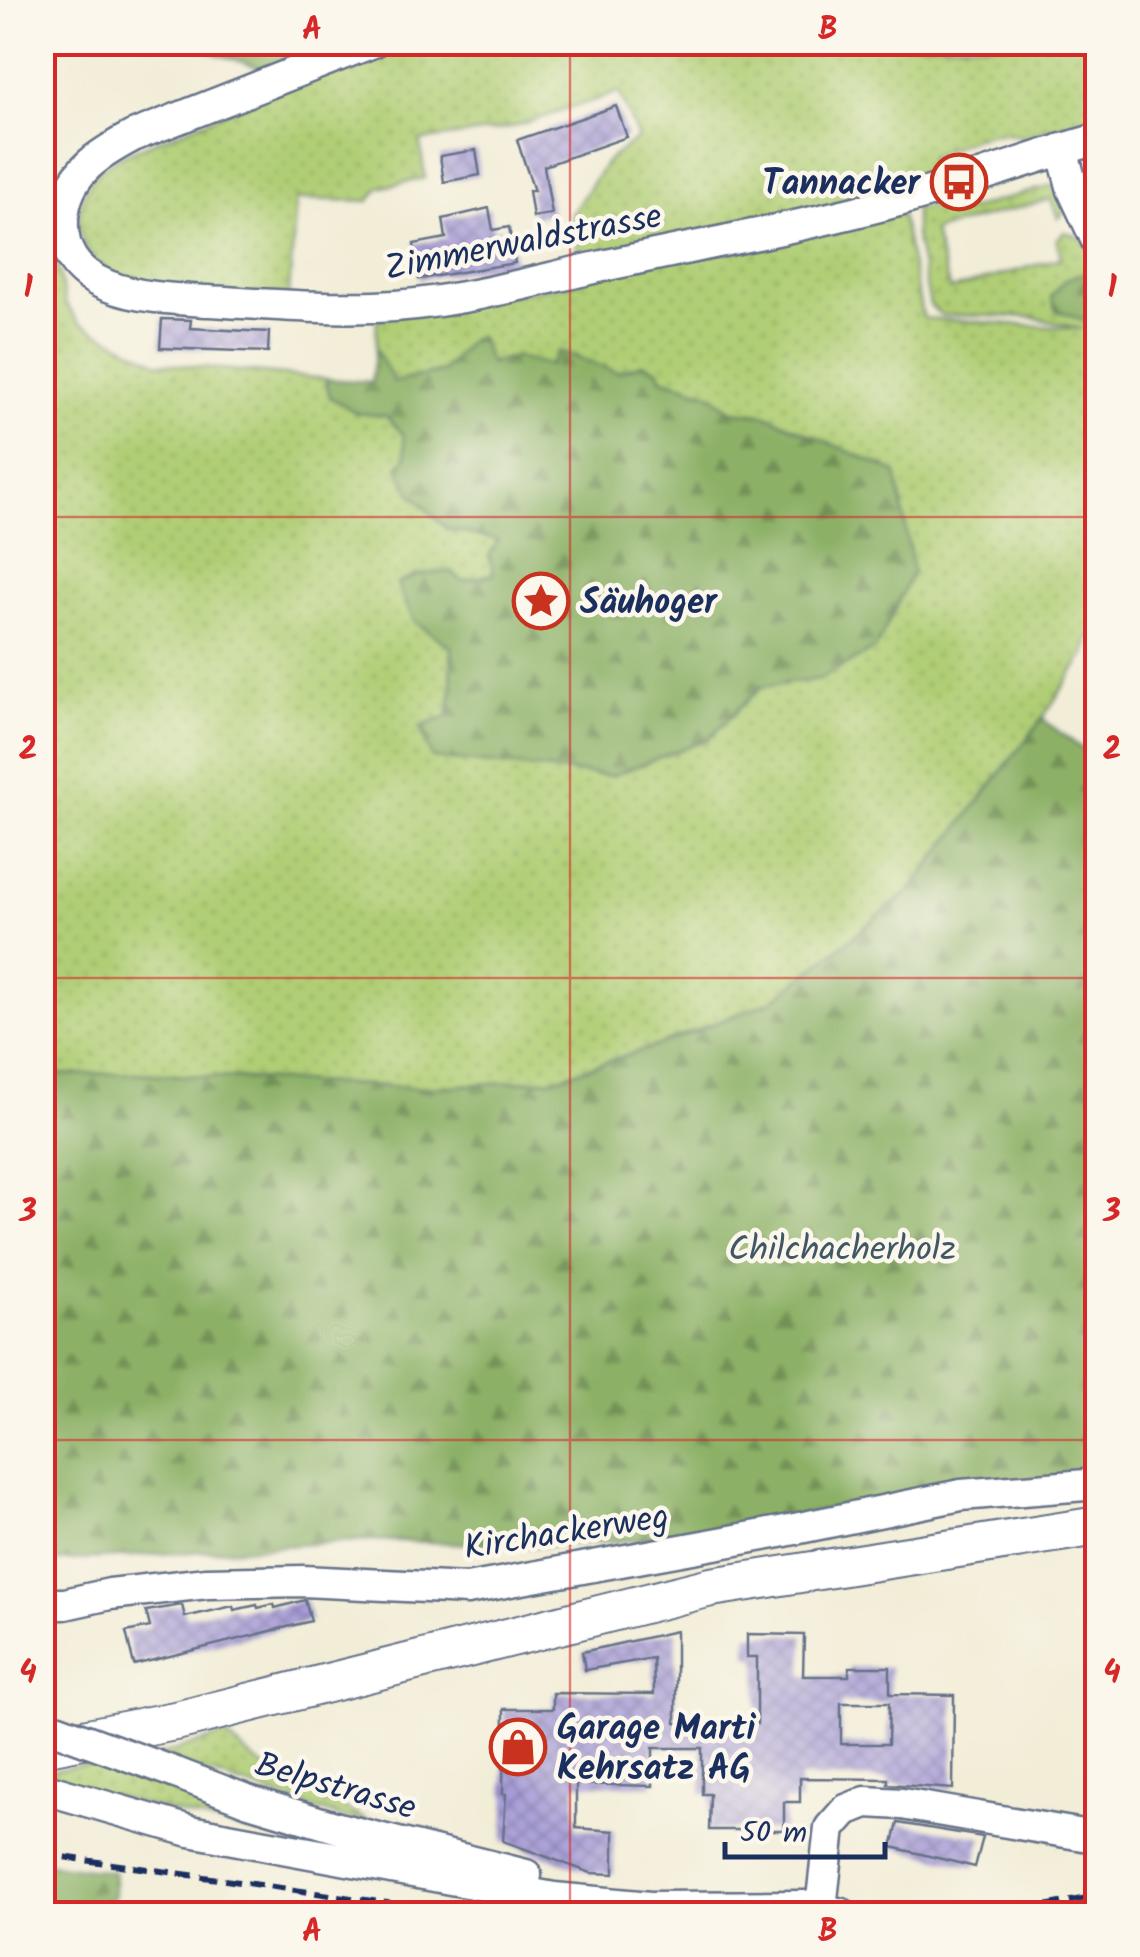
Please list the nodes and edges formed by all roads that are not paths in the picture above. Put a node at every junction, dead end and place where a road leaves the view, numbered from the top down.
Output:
1 (373, 42) edge
2 (1098, 139) edge
3 (1062, 149) junction
4 (54, 201) edge
5 (1098, 244) edge
6 (1098, 1484) edge
7 (1098, 1526) edge
8 (42, 1604) edge
9 (42, 1724) edge
10 (42, 1747) edge
11 (42, 1788) edge
12 (1090, 1836) dead end
13 (614, 1904) junction
14 (831, 1911) edge

1 - 4 street, Zimmerwaldstrasse
2 - 3 street, Zimmerwaldstrasse
3 - 4 street, Zimmerwaldstrasse
3 - 5 street
6 - 8 street, Kirchackerweg
7 - 10 main road
9 - 13 street, Belpstrasse, bridge
11 - 13 street, Belpstrasse
12 - 14 street
13 - 14 street, Belpstrasse

